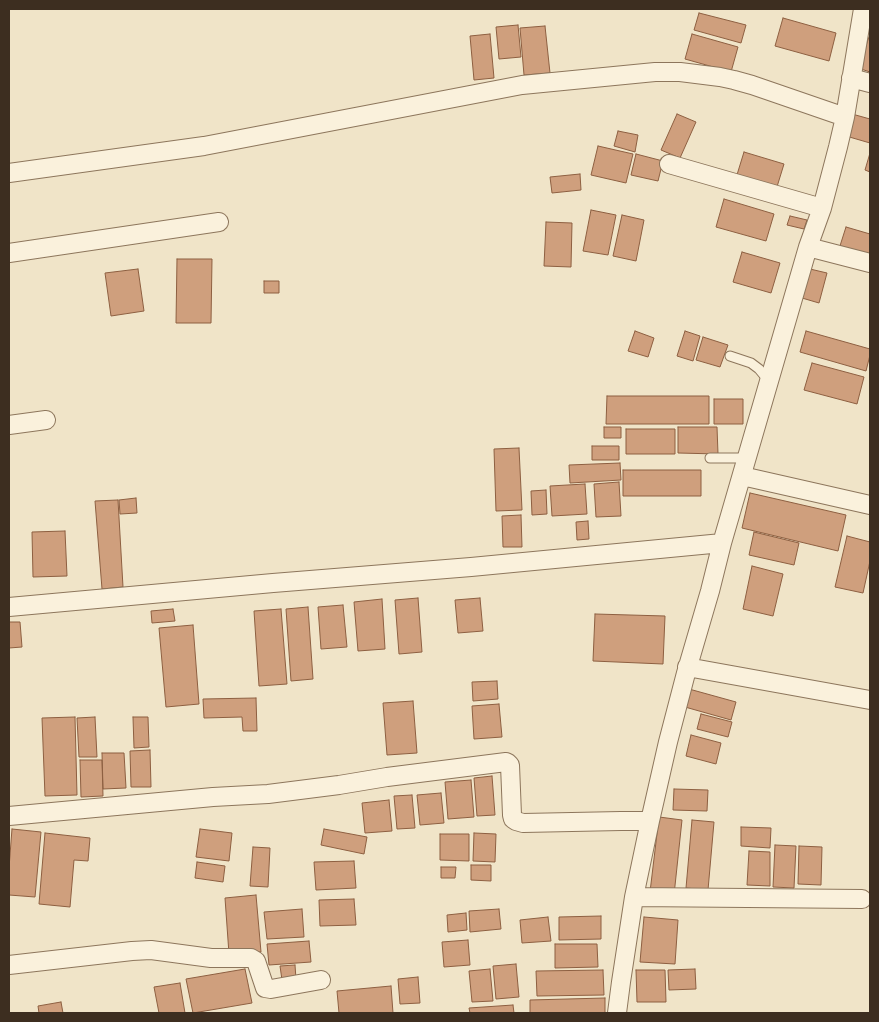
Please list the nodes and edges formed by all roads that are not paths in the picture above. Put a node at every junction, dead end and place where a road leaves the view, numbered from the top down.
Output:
1 (863, 9) edge
2 (852, 78) junction
3 (870, 83) edge
4 (845, 117) junction
5 (669, 164) dead end
6 (9, 173) edge
7 (822, 208) junction
8 (219, 222) dead end
9 (808, 247) junction
10 (9, 253) edge
11 (870, 263) edge
12 (730, 356) dead end
13 (769, 381) junction
14 (46, 420) dead end
15 (9, 425) edge
16 (710, 458) dead end
17 (748, 458) junction
18 (742, 476) junction
19 (870, 506) edge
20 (722, 543) junction
21 (9, 607) edge
22 (687, 667) junction
23 (870, 700) edge
24 (9, 816) edge
25 (650, 821) junction
26 (634, 897) junction
27 (862, 899) dead end
28 (9, 965) edge
29 (321, 980) dead end
30 (617, 1013) edge

1 - 2 street
2 - 3 street
2 - 4 street
4 - 6 street
4 - 7 street
5 - 7 street
7 - 9 street
8 - 10 street
9 - 11 street
9 - 13 street
12 - 13 lane
13 - 17 street
14 - 15 street
16 - 17 lane
17 - 18 street
18 - 19 street
18 - 20 street
20 - 21 street
20 - 22 street
22 - 23 street
22 - 25 street
24 - 25 street
25 - 26 street
26 - 27 street
26 - 30 street
28 - 29 street

